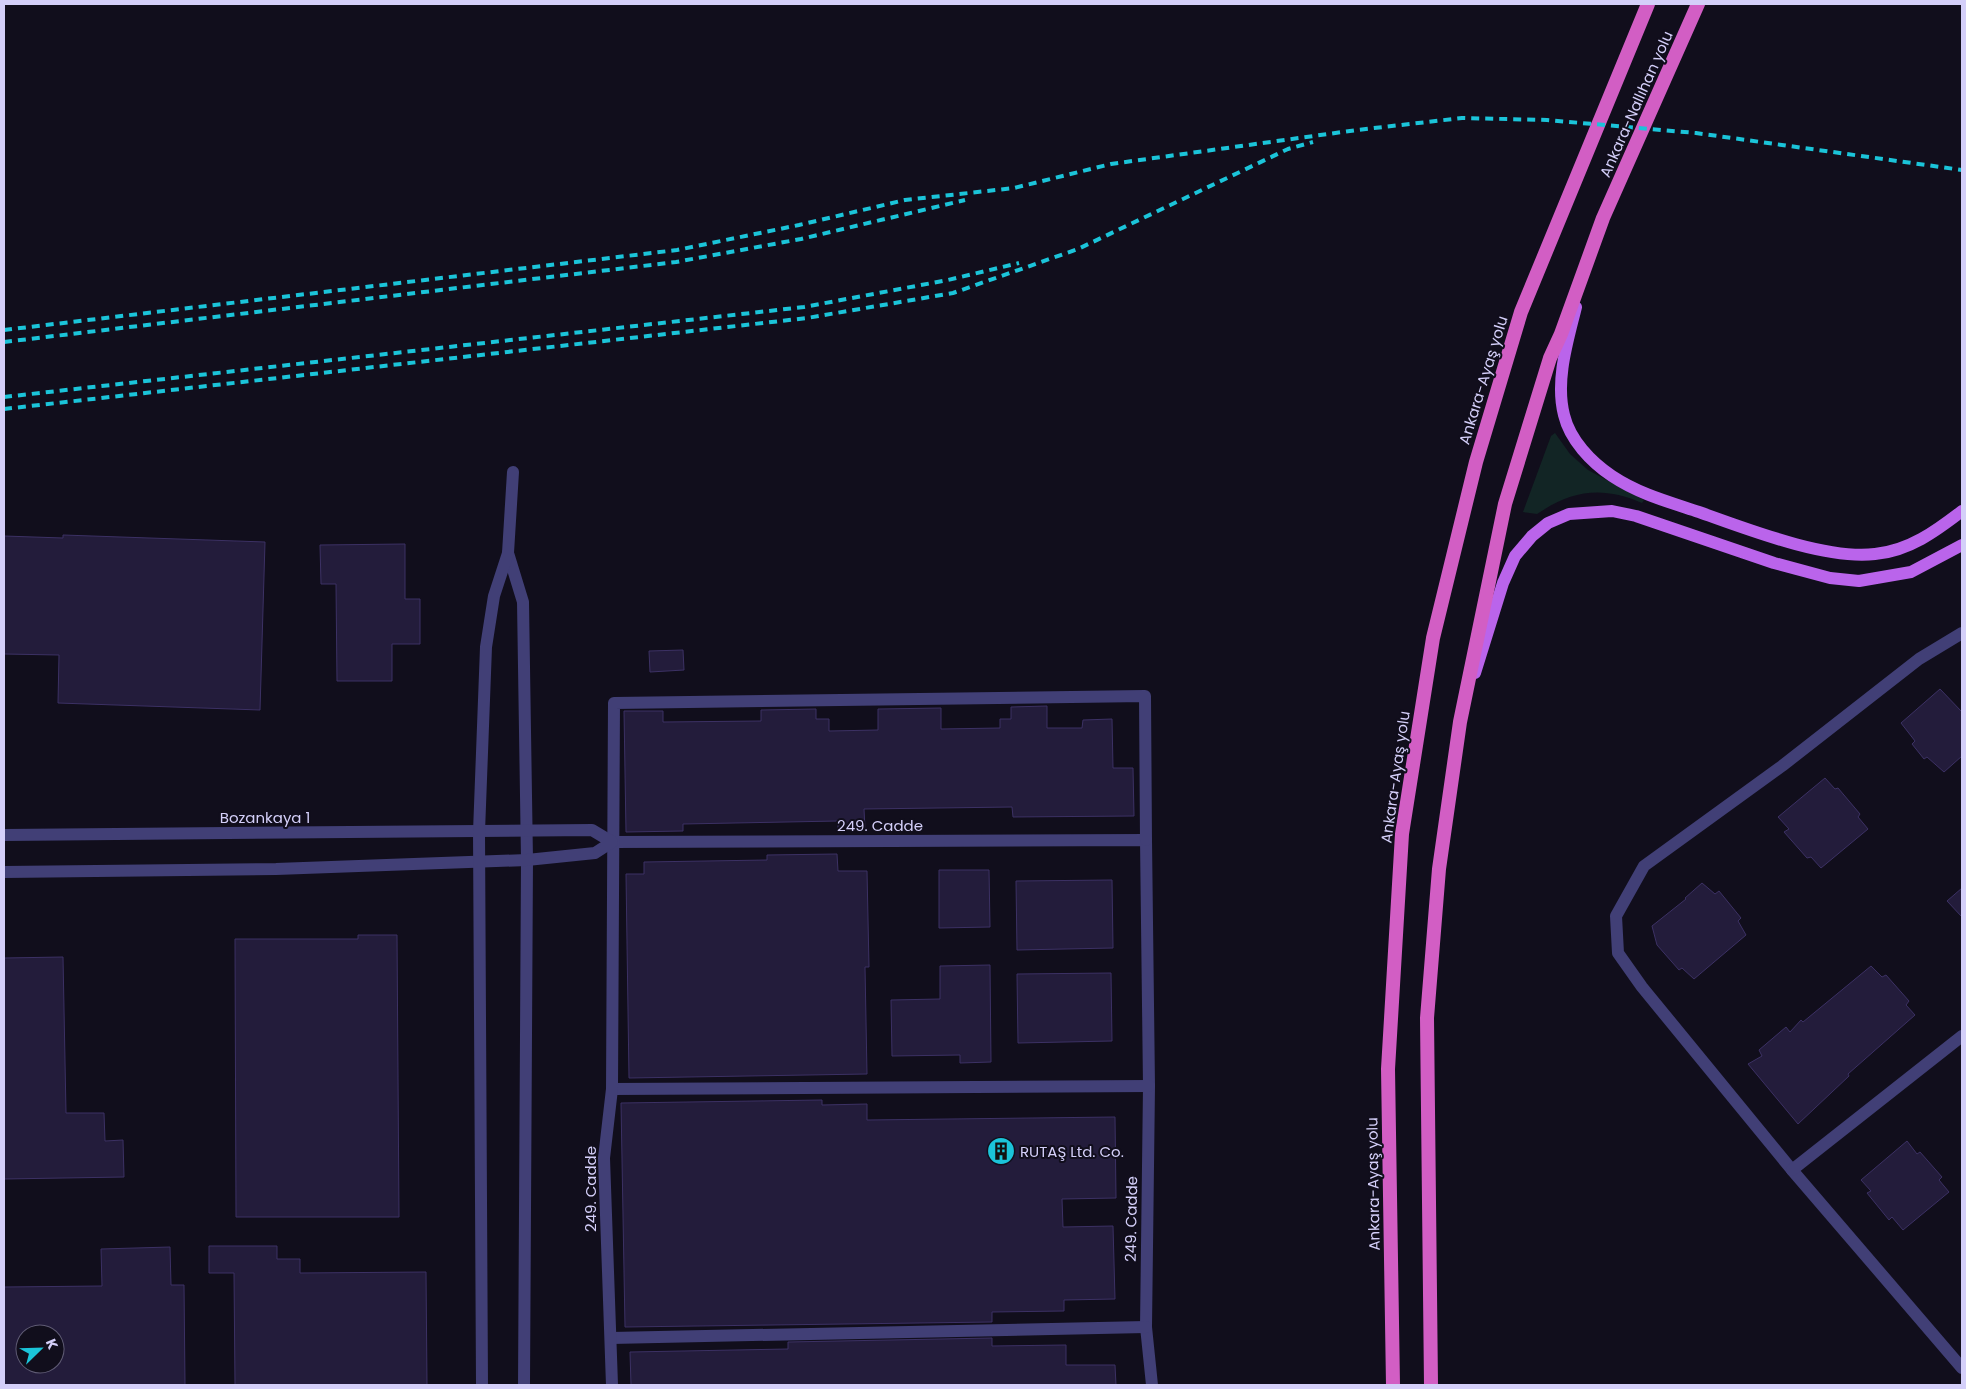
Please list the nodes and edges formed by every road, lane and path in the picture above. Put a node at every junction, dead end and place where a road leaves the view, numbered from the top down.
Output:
1 (1648, 4) edge
2 (1698, 4) edge
3 (1568, 195) joint
4 (1584, 271) junction
5 (513, 472) dead end
6 (1962, 511) edge
7 (1962, 545) edge
8 (508, 553) junction
9 (1962, 633) edge
10 (1460, 722) junction
11 (526, 830) junction
12 (479, 832) junction
13 (4, 835) edge
14 (1146, 840) junction
15 (612, 842) junction
16 (527, 860) junction
17 (478, 861) junction
18 (4, 872) edge
19 (1962, 1036) edge
20 (1150, 1086) junction
21 (612, 1089) junction
22 (1792, 1170) junction
23 (1146, 1327) junction
24 (611, 1338) junction
25 (1962, 1368) edge
26 (482, 1385) edge
27 (524, 1385) edge
28 (612, 1385) edge
29 (1152, 1385) edge
30 (1393, 1385) edge
31 (1431, 1385) edge

1 - 3 highway, Ankara-Nallıhan yolu
2 - 4 highway, Ankara-Nallıhan yolu
3 - 30 highway, Ankara-Ayaş yolu
4 - 6 main road
4 - 10 highway
5 - 8 street
7 - 10 main road
8 - 11 street
8 - 12 street
9 - 22 street
10 - 31 highway
11 - 12 street, Bozankaya 1
11 - 15 street, Bozankaya 1
11 - 16 street
12 - 13 street, Bozankaya 1
12 - 17 street
14 - 15 street, 249. Cadde
14 - 15 street
14 - 20 street, 249. Cadde
15 - 16 street
15 - 21 street, 249. Cadde
16 - 17 street
16 - 27 street
17 - 18 street
17 - 26 street
19 - 22 street
20 - 21 street
20 - 23 street, 249. Cadde
21 - 24 street, 249. Cadde
22 - 25 street
23 - 24 street
23 - 29 street, 249. Cadde
24 - 28 street, 249. Cadde

